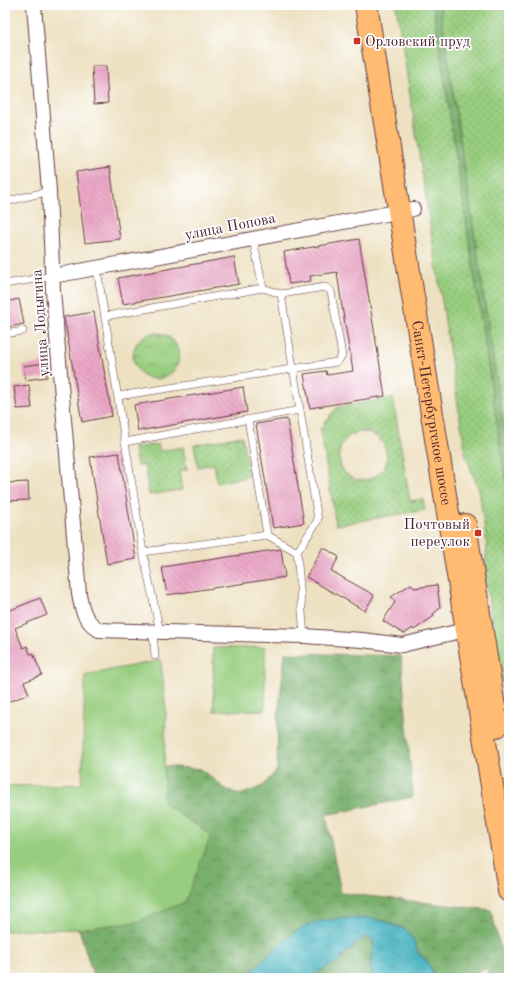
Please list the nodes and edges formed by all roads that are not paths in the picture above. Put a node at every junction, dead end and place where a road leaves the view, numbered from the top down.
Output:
1 (34, 5) edge
2 (366, 5) edge
3 (380, 5) edge
4 (49, 191) junction
5 (5, 202) edge
6 (406, 210) junction
7 (253, 239) junction
8 (97, 269) junction
9 (53, 276) junction
10 (5, 284) edge
11 (263, 288) junction
12 (280, 294) junction
13 (106, 316) junction
14 (23, 331) dead end
15 (5, 334) edge
16 (293, 368) junction
17 (118, 396) junction
18 (300, 410) junction
19 (248, 419) junction
20 (126, 442) junction
21 (267, 535) junction
22 (143, 552) junction
23 (298, 552) junction
24 (473, 628) junction
25 (156, 632) junction
26 (304, 636) junction
27 (155, 656) dead end
28 (509, 800) edge
29 (509, 890) edge

1 - 4 street, улица Лодыгина
2 - 6 main road, Санкт-Петербургское шоссе
3 - 6 main road, Санкт-Петербургское шоссе
4 - 5 lane
4 - 9 street, улица Лодыгина
6 - 7 street, улица Попова
6 - 24 main road, Санкт-Петербургское шоссе
7 - 8 street, улица Попова
7 - 11 lane
8 - 9 street, улица Попова
8 - 13 lane
9 - 10 lane
9 - 25 street, улица Лодыгина
11 - 12 lane
11 - 13 lane
12 - 16 lane
12 - 16 lane
13 - 17 lane
14 - 15 lane
16 - 17 lane
16 - 18 lane
17 - 20 lane
18 - 19 lane
18 - 23 lane
19 - 20 lane
19 - 21 lane
20 - 22 lane
21 - 22 lane
21 - 23 lane
22 - 25 lane
23 - 26 lane
24 - 26 street
24 - 28 main road, Санкт-Петербургское шоссе
24 - 29 main road, Санкт-Петербургское шоссе
25 - 26 street
25 - 27 lane

